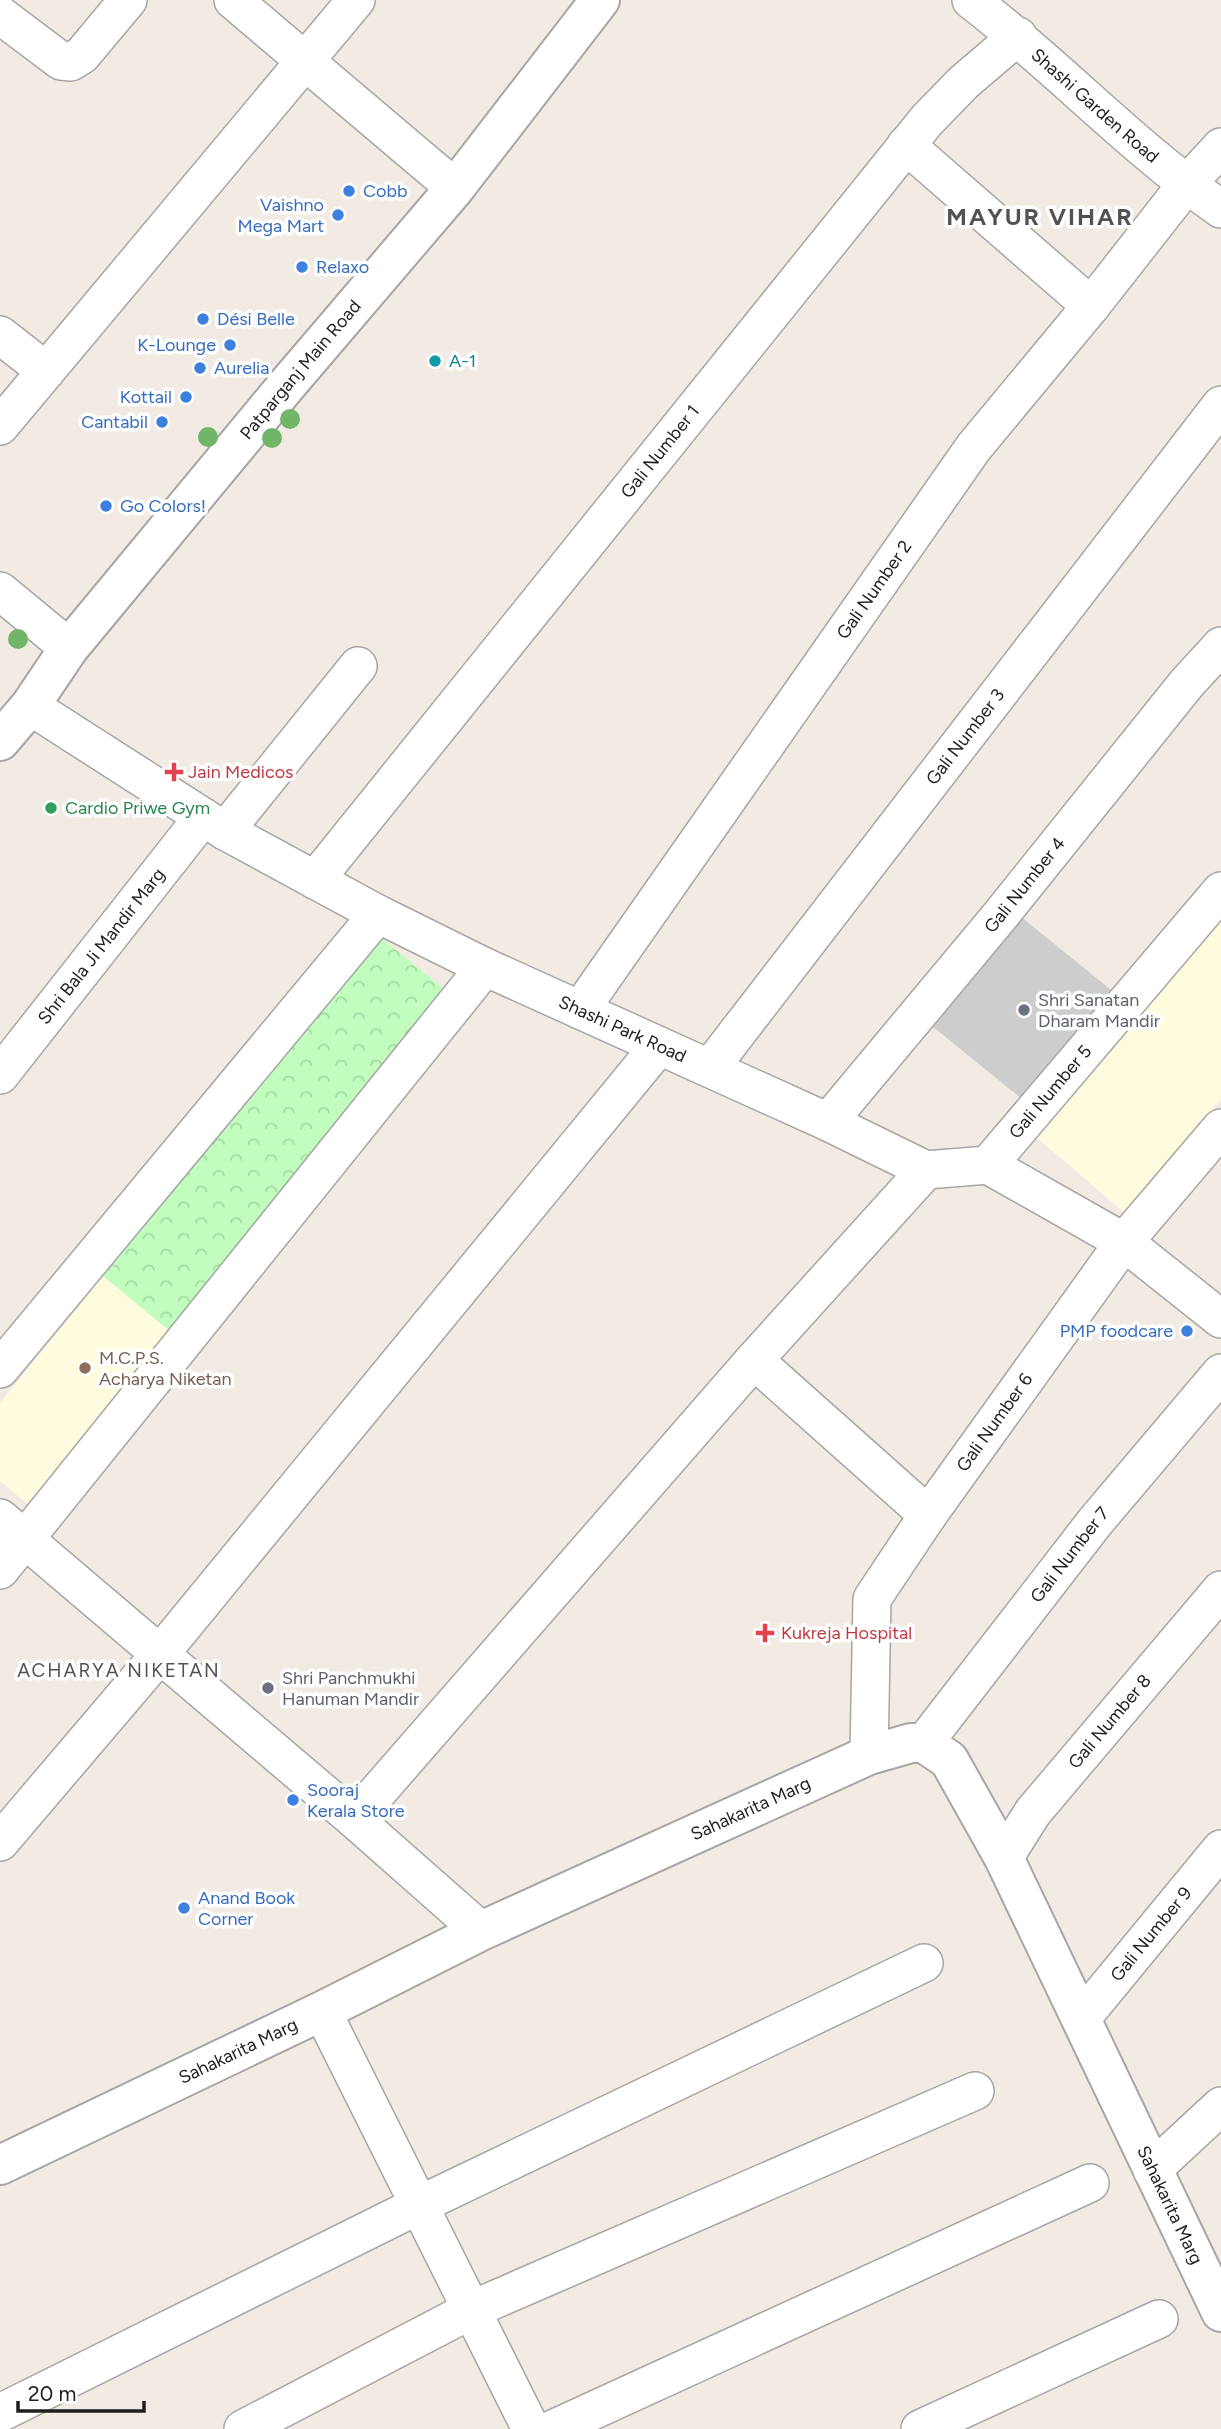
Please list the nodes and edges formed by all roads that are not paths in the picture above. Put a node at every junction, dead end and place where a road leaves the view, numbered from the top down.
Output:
1 (128, 0) edge
2 (233, 0) edge
3 (356, 0) edge
4 (600, 0) edge
5 (971, 0) edge
6 (0, 15) edge
7 (1018, 36) junction
8 (305, 60) junction
9 (906, 145) junction
10 (1221, 147) edge
11 (1186, 185) junction
12 (455, 188) junction
13 (1221, 209) edge
14 (1091, 306) junction
15 (0, 335) edge
16 (46, 371) junction
17 (1221, 405) edge
18 (0, 426) edge
19 (0, 591) edge
20 (1221, 646) edge
21 (69, 648) junction
22 (358, 666) dead end
23 (30, 706) junction
24 (0, 741) edge
25 (214, 824) junction
26 (315, 880) junction
27 (1221, 891) edge
28 (378, 914) junction
29 (485, 967) junction
30 (580, 1010) junction
31 (659, 1046) junction
32 (710, 1068) junction
33 (0, 1075) edge
34 (828, 1122) junction
35 (1221, 1128) edge
36 (988, 1165) junction
37 (926, 1170) junction
38 (1124, 1242) junction
39 (1221, 1319) edge
40 (754, 1360) junction
41 (0, 1369) edge
42 (1221, 1373) edge
43 (928, 1515) junction
44 (13, 1528) edge
45 (0, 1570) edge
46 (1221, 1590) edge
47 (159, 1654) junction
48 (924, 1743) junction
49 (869, 1755) junction
50 (354, 1819) junction
51 (0, 1842) edge
52 (1221, 1849) edge
53 (1004, 1858) junction
54 (481, 1931) junction
55 (924, 1963) dead end
56 (322, 2011) junction
57 (1081, 2019) junction
58 (975, 2091) dead end
59 (1221, 2106) edge
60 (0, 2165) edge
61 (1152, 2170) junction
62 (1090, 2183) dead end
63 (419, 2205) junction
64 (1212, 2275) edge
65 (471, 2310) junction
66 (1221, 2312) edge
67 (1159, 2319) dead end
68 (0, 2413) edge
69 (243, 2429) edge
70 (531, 2429) edge
71 (553, 2429) edge
72 (920, 2429) edge

1 - 6 street
2 - 8 street
3 - 8 street
4 - 12 street, Patparganj Main Road
5 - 7 street, Shashi Garden Road
7 - 9 street, Gali Number 1
7 - 11 street, Shashi Garden Road
8 - 12 street
8 - 16 street
9 - 14 street
9 - 26 street, Gali Number 1
10 - 11 street, Gali Number 2
11 - 13 street, Shashi Garden Road
11 - 14 street, Gali Number 2
12 - 21 street, Patparganj Main Road
14 - 30 street, Gali Number 2
15 - 16 street
16 - 18 street
17 - 32 street, Gali Number 3
19 - 21 street
20 - 34 street, Gali Number 4
21 - 23 street, Patparganj Main Road
22 - 25 street, Shri Bala Ji Mandir Marg
23 - 24 street, Patparganj Main Road
23 - 25 street, Shashi Park Road
25 - 26 street, Shashi Park Road
25 - 33 street, Shri Bala Ji Mandir Marg
26 - 28 street, Shashi Park Road
27 - 36 street, Gali Number 5
28 - 29 street, Shashi Park Road
28 - 41 street
29 - 30 street, Shashi Park Road
29 - 44 street
30 - 31 street, Shashi Park Road
31 - 32 street, Shashi Park Road
31 - 47 street
32 - 34 street, Shashi Park Road
34 - 37 street, Shashi Park Road
35 - 38 street, Gali Number 6
36 - 37 street
36 - 38 street
37 - 40 street
38 - 39 street
38 - 43 street, Gali Number 6
40 - 43 street
40 - 50 street
42 - 48 street, Gali Number 7
43 - 49 street, Gali Number 6
44 - 45 street
44 - 47 street
46 - 53 street, Gali Number 8
47 - 50 street
47 - 51 street
48 - 49 street, Sahakarita Marg
48 - 53 street, Sahakarita Marg
49 - 54 street, Sahakarita Marg
50 - 54 street
52 - 57 street, Gali Number 9
53 - 57 street, Sahakarita Marg
54 - 56 street, Sahakarita Marg
55 - 63 street
56 - 60 street, Sahakarita Marg
56 - 63 street
57 - 61 street, Sahakarita Marg
58 - 65 street
59 - 61 street
61 - 64 street, Sahakarita Marg
62 - 71 street
63 - 65 street
63 - 68 street
64 - 66 street, Sahakarita Marg
65 - 69 street
65 - 70 street
67 - 72 street

